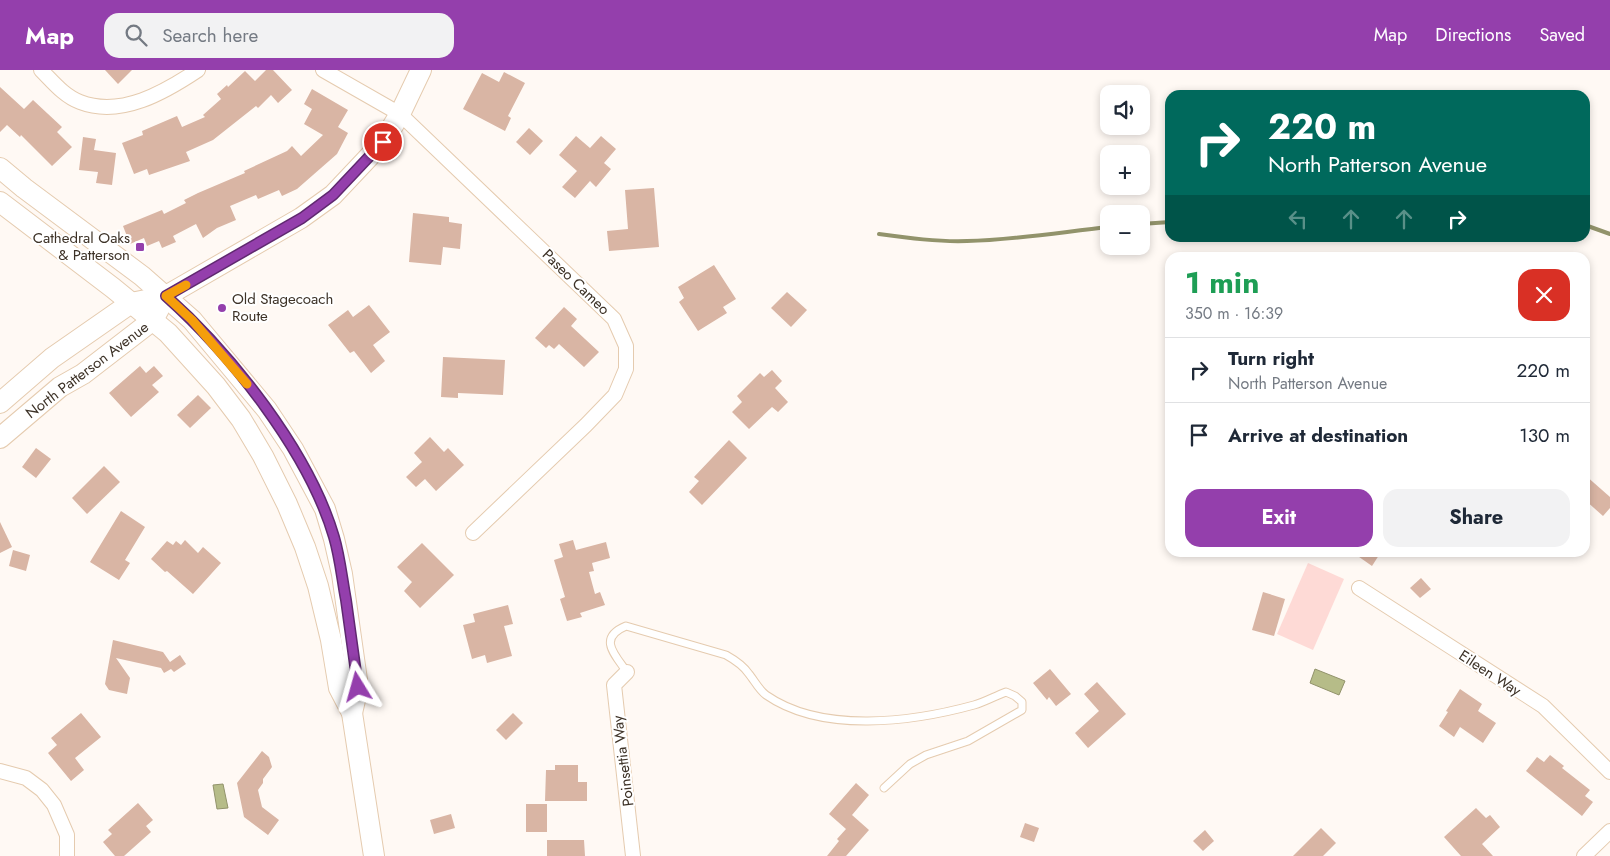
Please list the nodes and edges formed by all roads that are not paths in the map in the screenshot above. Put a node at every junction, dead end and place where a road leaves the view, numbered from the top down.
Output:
1 (41, 70) edge
2 (198, 70) edge
3 (323, 70) edge
4 (421, 70) edge
5 (400, 114) junction
6 (0, 168) edge
7 (0, 202) edge
8 (166, 296) junction
9 (131, 303) junction
10 (153, 320) junction
11 (0, 403) edge
12 (0, 438) edge
13 (473, 533) dead end
14 (1358, 588) dead end
15 (627, 672) joint
16 (352, 713) junction
17 (0, 771) edge
18 (1610, 772) edge
19 (884, 788) dead end
20 (1610, 831) edge
21 (67, 856) edge
22 (374, 856) edge
23 (633, 856) edge
24 (1584, 856) edge

1 - 2 street
3 - 5 street, Paseo Cameo
4 - 5 main road, North Patterson Avenue
5 - 8 main road, North Patterson Avenue
5 - 13 street, Paseo Cameo
6 - 8 main road
7 - 9 main road
8 - 9 main road, North Patterson Avenue
8 - 10 main road, North Patterson Avenue
8 - 16 main road
9 - 10 main road
9 - 11 main road, North Patterson Avenue
10 - 12 main road, North Patterson Avenue
10 - 16 main road
14 - 18 street, Eileen Way
15 - 19 lane
15 - 23 street, Poinsettia Way
16 - 22 main road
17 - 21 street
20 - 24 street

